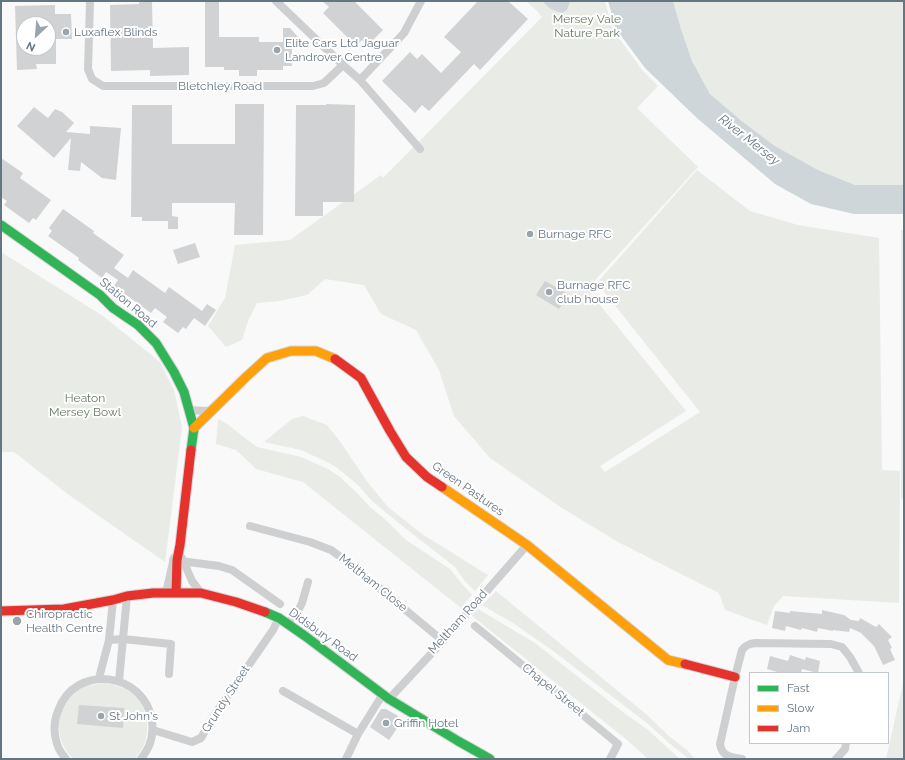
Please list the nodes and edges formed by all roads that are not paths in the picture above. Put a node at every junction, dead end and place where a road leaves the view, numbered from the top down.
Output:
1 (90, 1) edge
2 (276, 1) edge
3 (421, 1) edge
4 (343, 65) junction
5 (360, 80) junction
6 (420, 149) dead end
7 (1, 225) edge
8 (218, 405) junction
9 (189, 410) junction
10 (194, 428) junction
11 (250, 526) dead end
12 (181, 530) junction
13 (527, 545) junction
14 (178, 560) junction
15 (308, 582) dead end
16 (166, 593) junction
17 (176, 593) junction
18 (201, 593) junction
19 (127, 596) junction
20 (113, 600) junction
21 (280, 604) dead end
22 (1, 611) edge
23 (279, 618) junction
24 (288, 624) junction
25 (475, 626) dead end
26 (123, 639) junction
27 (109, 640) junction
28 (443, 640) junction
29 (858, 672) edge
30 (169, 674) dead end
31 (735, 677) junction
32 (99, 678) junction
33 (119, 681) junction
34 (283, 692) dead end
35 (386, 697) junction
36 (153, 730) junction
37 (358, 734) junction
38 (846, 744) edge
39 (66, 759) edge
40 (141, 759) edge
41 (346, 759) edge
42 (490, 759) edge
43 (610, 759) edge
44 (742, 759) edge
45 (836, 759) edge

1 - 4 street, Bletchley Road
2 - 4 street
3 - 5 street
4 - 5 street
5 - 6 street
7 - 9 street, Station Road
8 - 9 street, Green Pastures
8 - 10 street, Green Pastures
8 - 13 street, Green Pastures
9 - 10 street, Station Road
10 - 12 street, Station Road
11 - 28 street, Meltham Close
12 - 14 street, Station Road
12 - 14 street, Station Road
13 - 28 street, Meltham Road
13 - 31 street, Green Pastures
14 - 16 street, Station Road
14 - 17 street, Station Road
14 - 18 street
14 - 21 street
15 - 24 street
16 - 17 street, Didsbury Road
16 - 19 street, Didsbury Road
17 - 18 street, Didsbury Road
18 - 23 street, Didsbury Road
19 - 20 street, Didsbury Road
19 - 26 street
20 - 22 street, Didsbury Road
20 - 27 street
23 - 24 street, Didsbury Road
23 - 36 street, Grundy Street
24 - 35 street, Didsbury Road
25 - 43 street, Chapel Street
26 - 27 street
26 - 30 street
26 - 33 street
27 - 32 street
28 - 35 street, Meltham Road
29 - 31 street
31 - 44 street
32 - 33 street
32 - 39 street
33 - 36 street
34 - 37 street
35 - 37 street, Meltham Road
35 - 42 street, Didsbury Road
36 - 40 street
37 - 41 street, Meltham Road
38 - 45 street

